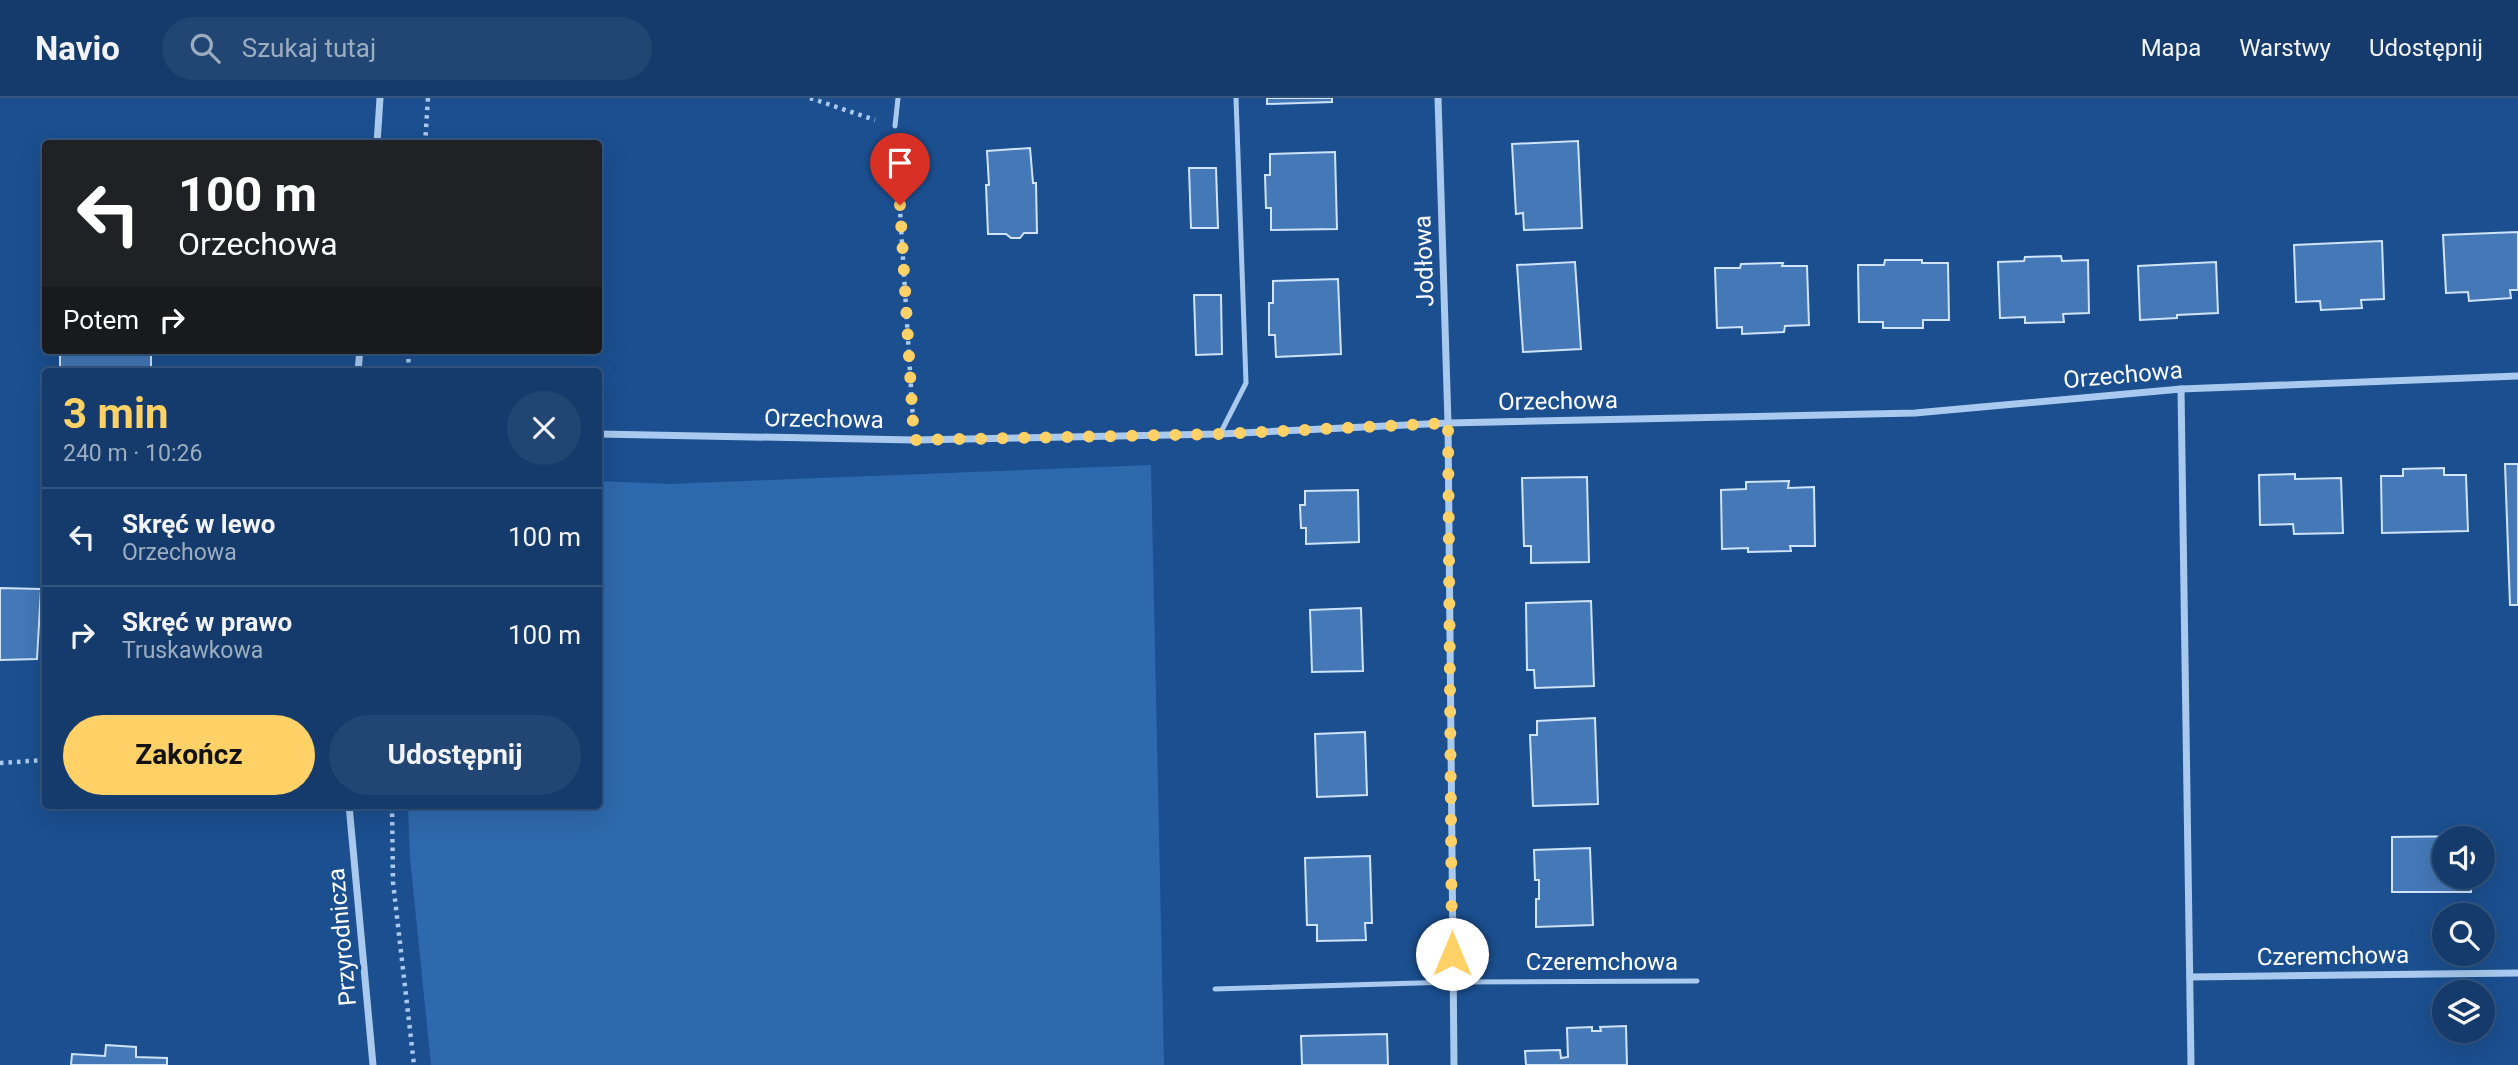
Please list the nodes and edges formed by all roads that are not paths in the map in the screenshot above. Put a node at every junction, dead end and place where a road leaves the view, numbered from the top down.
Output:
1 (380, 98) edge
2 (898, 98) edge
3 (1236, 98) edge
4 (1438, 98) edge
5 (895, 126) road end
6 (377, 140) edge
7 (2518, 376) edge
8 (2181, 389) junction
9 (1448, 423) junction
10 (602, 434) edge
11 (1220, 434) junction
12 (349, 809) edge
13 (2518, 973) edge
14 (2190, 977) junction
15 (1697, 981) dead end
16 (1452, 982) junction
17 (1214, 989) dead end
18 (373, 1065) edge
19 (1454, 1065) edge
20 (2191, 1065) edge

1 - 6 street
2 - 5 lane
3 - 11 lane
4 - 9 street, Jodłowa
7 - 8 street, Orzechowa
8 - 9 street, Orzechowa
8 - 14 street
9 - 11 street, Orzechowa
9 - 16 street, Jodłowa
10 - 11 street, Orzechowa
12 - 18 street, Przyrodnicza
13 - 14 street, Czeremchowa
14 - 20 street
15 - 16 lane, Czeremchowa
16 - 17 lane, Czeremchowa
16 - 19 street, Jodłowa

